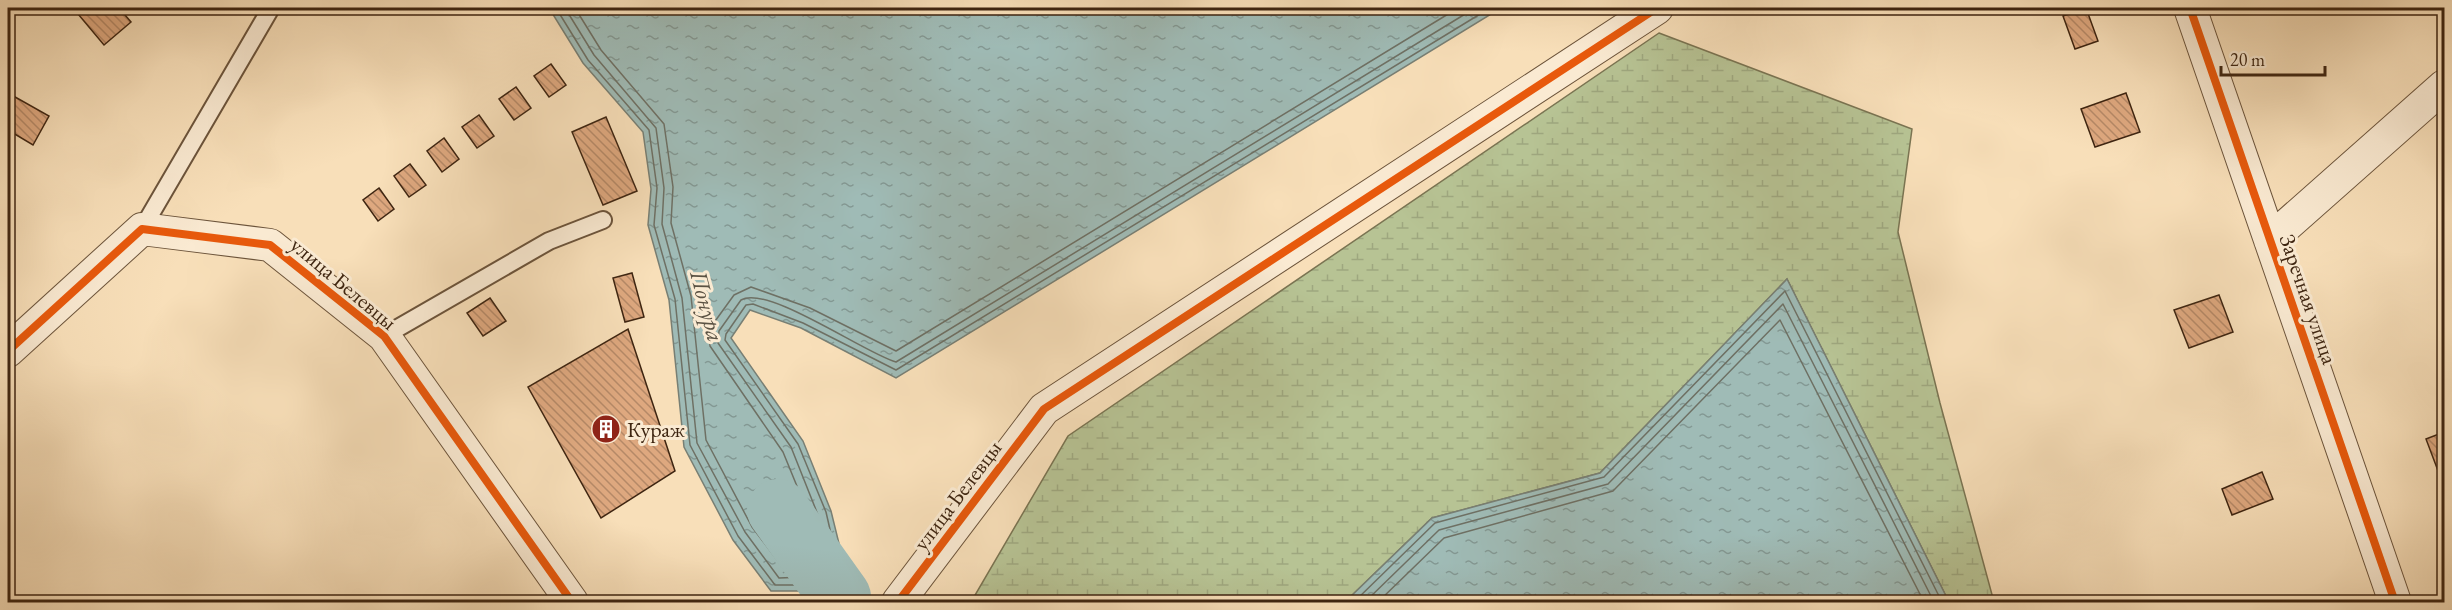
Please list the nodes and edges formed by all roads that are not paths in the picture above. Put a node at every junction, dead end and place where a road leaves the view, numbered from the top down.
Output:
1 (271, 8) edge
2 (1657, 8) edge
3 (2190, 8) edge
4 (2445, 86) edge
5 (603, 220) dead end
6 (142, 229) junction
7 (2270, 240) junction
8 (384, 336) junction
9 (8, 351) edge
10 (572, 603) edge
11 (898, 603) edge
12 (2395, 603) edge

1 - 6 lane
2 - 11 street, улица Белевцы
3 - 7 street, Заречная улица
4 - 7 street
5 - 8 lane
6 - 8 street, улица Белевцы
6 - 9 street
7 - 12 street, Заречная улица
8 - 10 street, улица Белевцы

